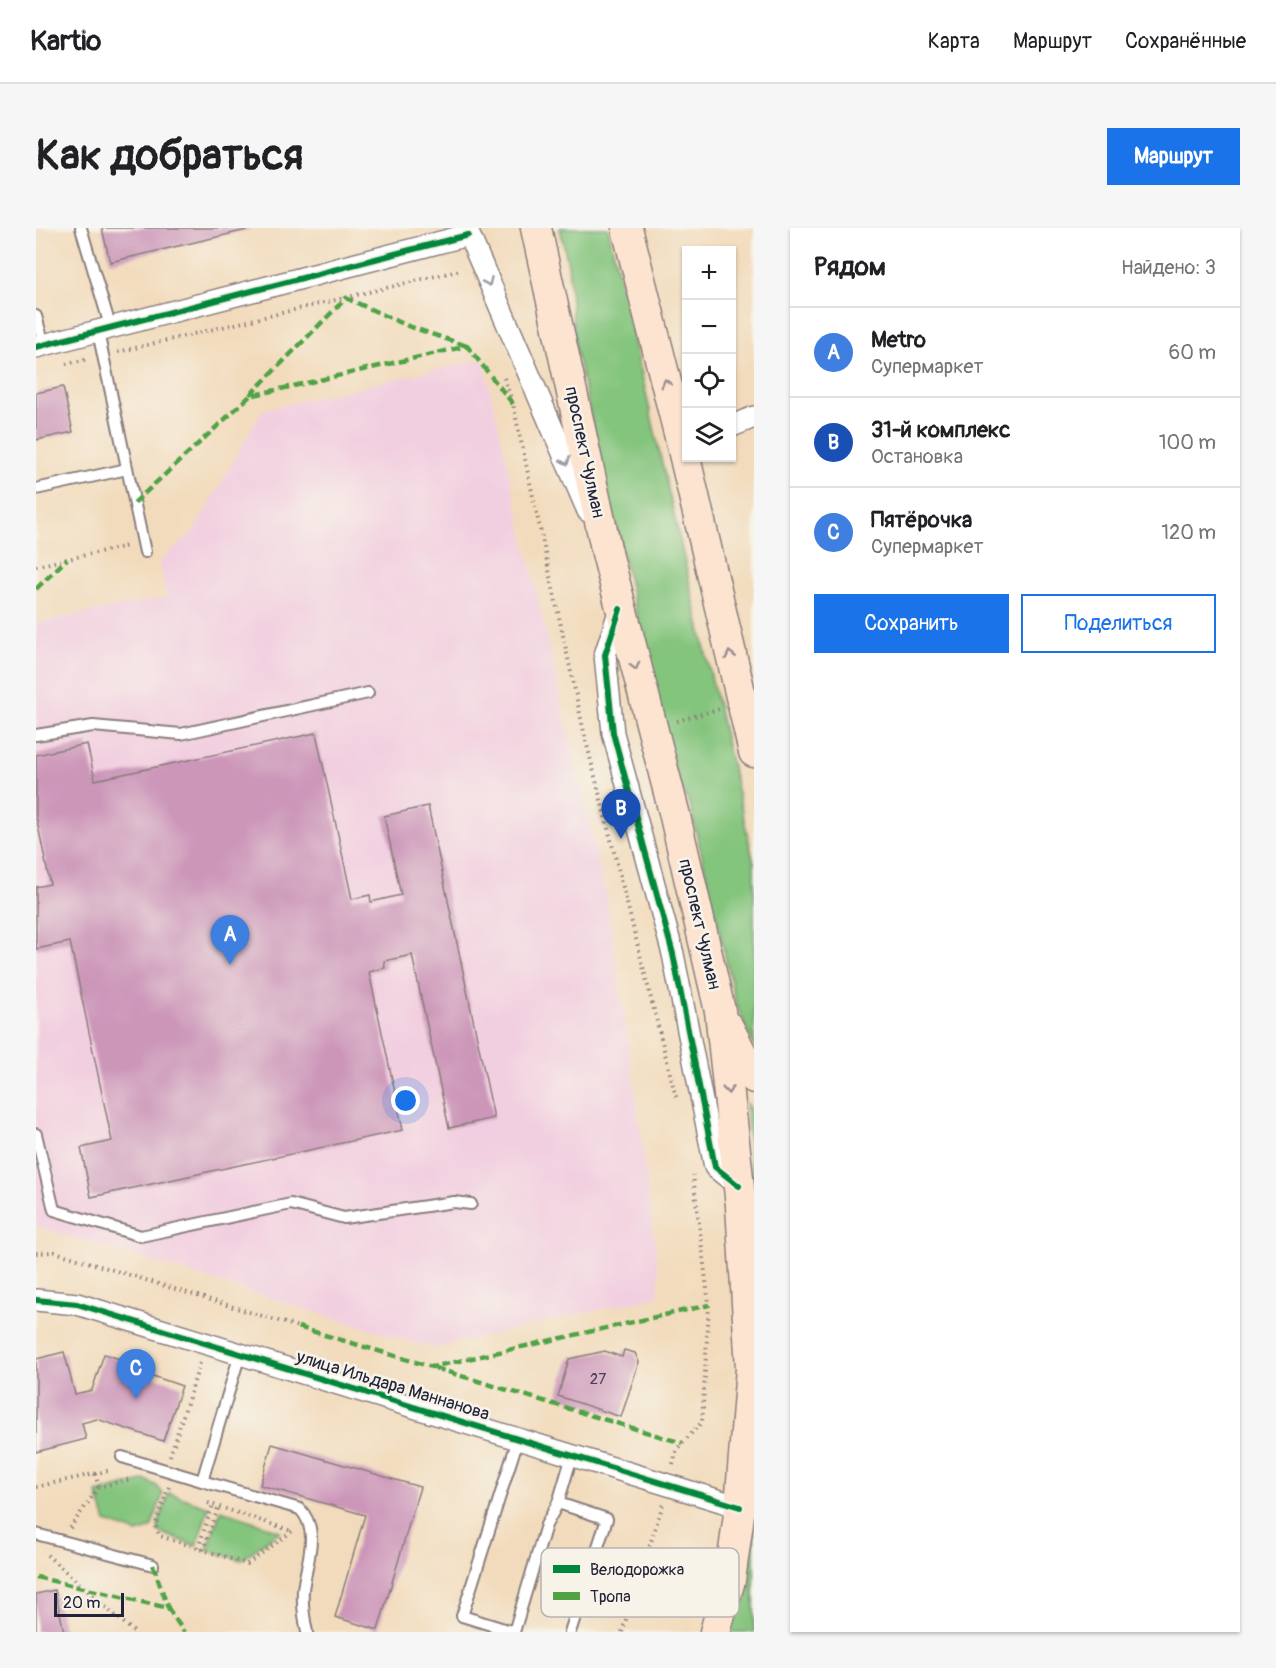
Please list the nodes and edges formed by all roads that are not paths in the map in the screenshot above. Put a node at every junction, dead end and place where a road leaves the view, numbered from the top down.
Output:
1 (81, 228) edge
2 (536, 228) edge
3 (627, 228) edge
4 (465, 234) edge
5 (36, 316) edge
6 (104, 331) junction
7 (40, 346) edge
8 (754, 417) edge
9 (736, 424) edge
10 (682, 436) edge
11 (688, 462) edge
12 (127, 469) junction
13 (36, 489) edge
14 (144, 547) road end
15 (607, 553) junction
16 (620, 609) junction
17 (368, 693) dead end
18 (36, 735) edge
19 (754, 752) edge
20 (720, 1011) junction
21 (754, 1078) edge
22 (36, 1134) edge
23 (739, 1186) junction
24 (471, 1204) dead end
25 (36, 1300) edge
26 (240, 1354) junction
27 (518, 1439) junction
28 (572, 1456) junction
29 (122, 1457) dead end
30 (202, 1481) junction
31 (558, 1503) junction
32 (740, 1507) junction
33 (36, 1534) edge
34 (598, 1548) edge
35 (734, 1548) edge
36 (153, 1565) dead end
37 (575, 1617) edge
38 (719, 1617) edge
39 (307, 1632) edge
40 (514, 1632) edge
41 (570, 1632) edge
42 (715, 1632) edge

1 - 6 lane
2 - 15 main road, проспект Чулман
10 -> 3 main road
4 - 6 street
4 -> 15 street
5 - 7 lane
6 - 7 street
6 - 12 lane
8 - 9 street
19 -> 11 main road
12 - 13 lane
12 - 14 lane
15 - 16 main road, проспект Чулман
16 -> 20 main road, проспект Чулман
16 - 23 street
17 - 18 lane
20 - 21 main road
20 -> 23 main road, проспект Чулман
22 - 24 lane
23 - 32 main road, проспект Чулман
25 - 26 street, улица Ильдара Маннанова
26 - 27 street, улица Ильдара Маннанова
26 - 30 lane
27 - 28 street, улица Ильдара Маннанова
27 - 40 lane
28 - 31 lane
28 - 32 street, улица Ильдара Маннанова
29 - 30 lane
30 - 39 lane
31 - 34 lane
31 - 40 lane
32 - 35 main road, проспект Чулман
33 - 36 lane
37 - 41 lane
38 - 42 main road, проспект Чулман

